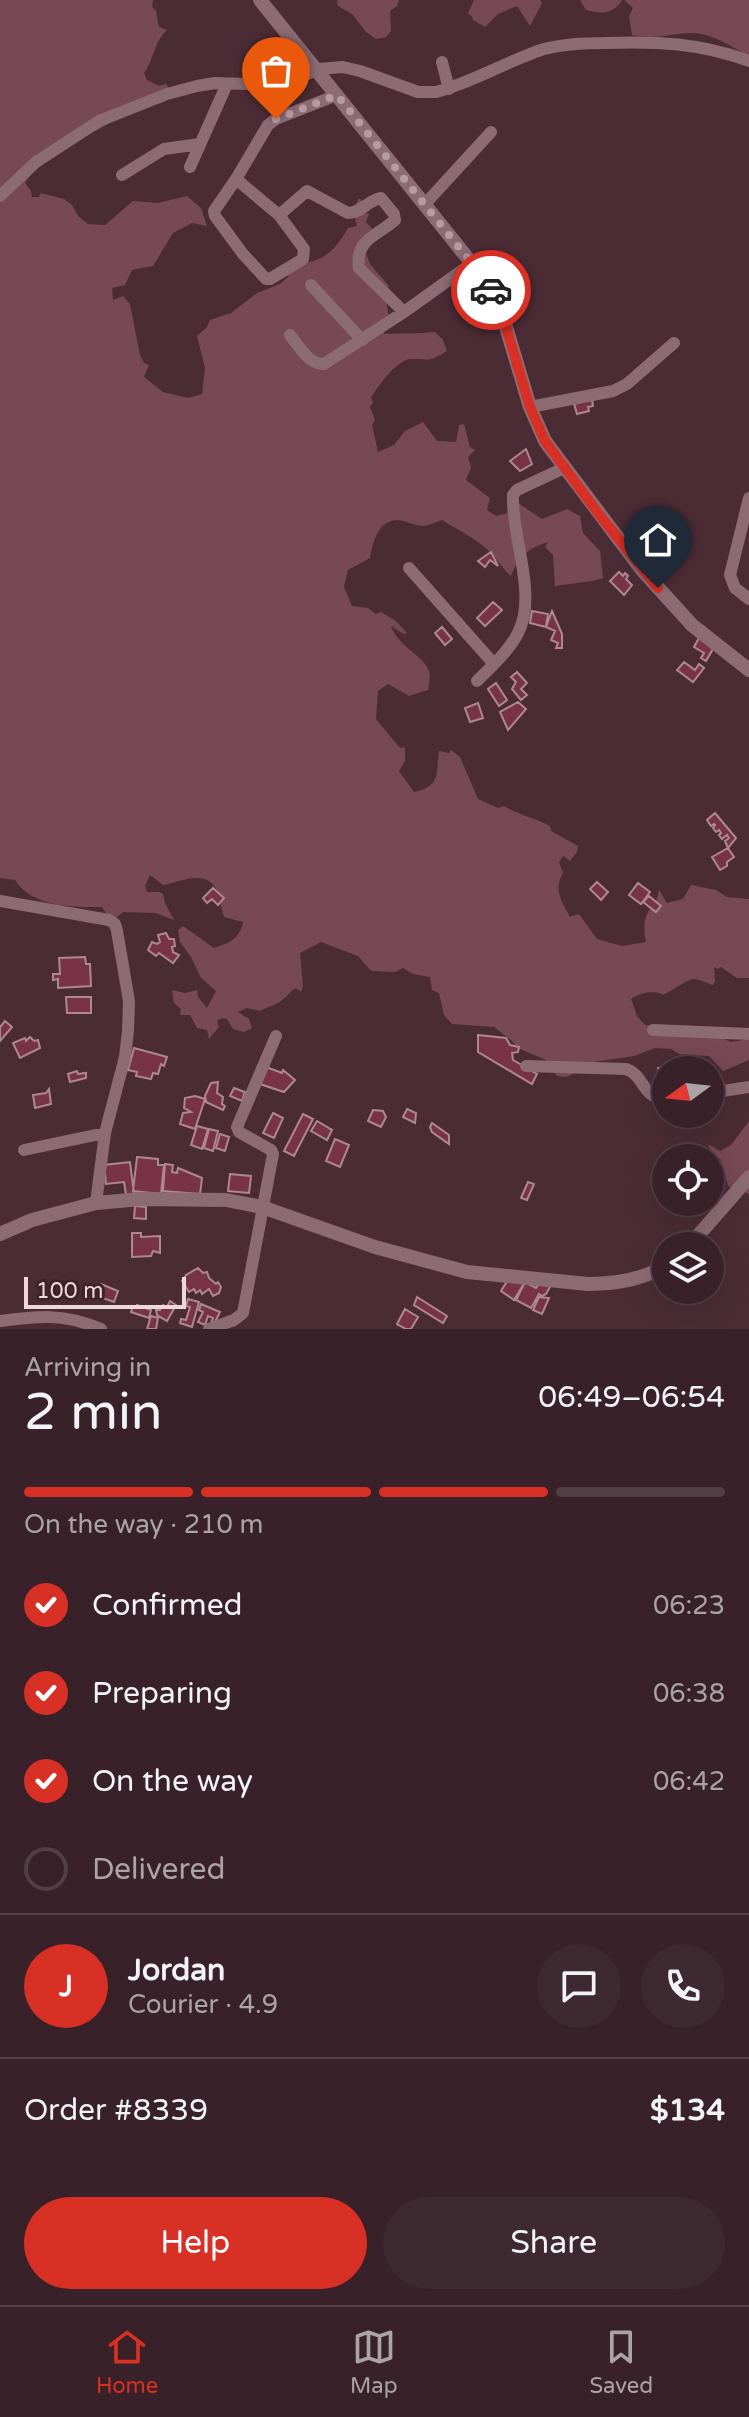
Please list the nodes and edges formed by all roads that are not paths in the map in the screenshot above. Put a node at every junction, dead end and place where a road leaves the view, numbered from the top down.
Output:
1 (260, 0) edge
2 (749, 61) edge
3 (442, 62) dead end
4 (318, 69) junction
5 (227, 84) junction
6 (449, 89) junction
7 (337, 95) junction
8 (491, 132) dead end
9 (200, 144) junction
10 (190, 167) dead end
11 (122, 175) dead end
12 (236, 179) junction
13 (5, 191) edge
14 (425, 204) junction
15 (279, 215) junction
16 (471, 264) junction
17 (311, 285) dead end
18 (404, 312) junction
19 (290, 335) dead end
20 (362, 340) junction
21 (674, 343) dead end
22 (530, 407) junction
23 (564, 468) junction
24 (749, 498) edge
25 (745, 530) edge
26 (409, 568) dead end
27 (748, 598) edge
28 (494, 664) junction
29 (749, 670) edge
30 (477, 681) dead end
31 (0, 901) edge
32 (653, 1030) dead end
33 (749, 1034) edge
34 (276, 1036) dead end
35 (526, 1066) dead end
36 (749, 1087) edge
37 (724, 1091) edge
38 (652, 1097) edge
39 (105, 1133) junction
40 (24, 1150) dead end
41 (749, 1177) edge
42 (96, 1203) junction
43 (262, 1207) junction
44 (701, 1232) edge
45 (0, 1234) edge
46 (652, 1272) edge
47 (0, 1321) edge
48 (99, 1329) edge
49 (209, 1329) edge

1 - 4 street
2 - 6 street
3 - 6 street
4 - 5 street
4 - 6 street
4 - 7 street
5 - 9 street
5 - 13 street
7 - 12 street
7 - 14 street
8 - 14 street
9 - 10 street
9 - 11 street
12 - 15 street
12 - 15 street
14 - 16 street
15 - 18 street
16 - 18 street
16 - 22 street
17 - 20 street
18 - 20 street
19 - 20 street
21 - 22 street
22 - 23 street
23 - 28 street
23 - 29 street
24 - 25 street
25 - 27 street
26 - 28 street
28 - 30 street
31 - 39 street
32 - 33 street
34 - 43 street
35 - 38 street
36 - 37 street
39 - 40 street
39 - 42 street
41 - 44 street
42 - 43 street
42 - 45 street
43 - 46 street
43 - 49 street
47 - 48 street

